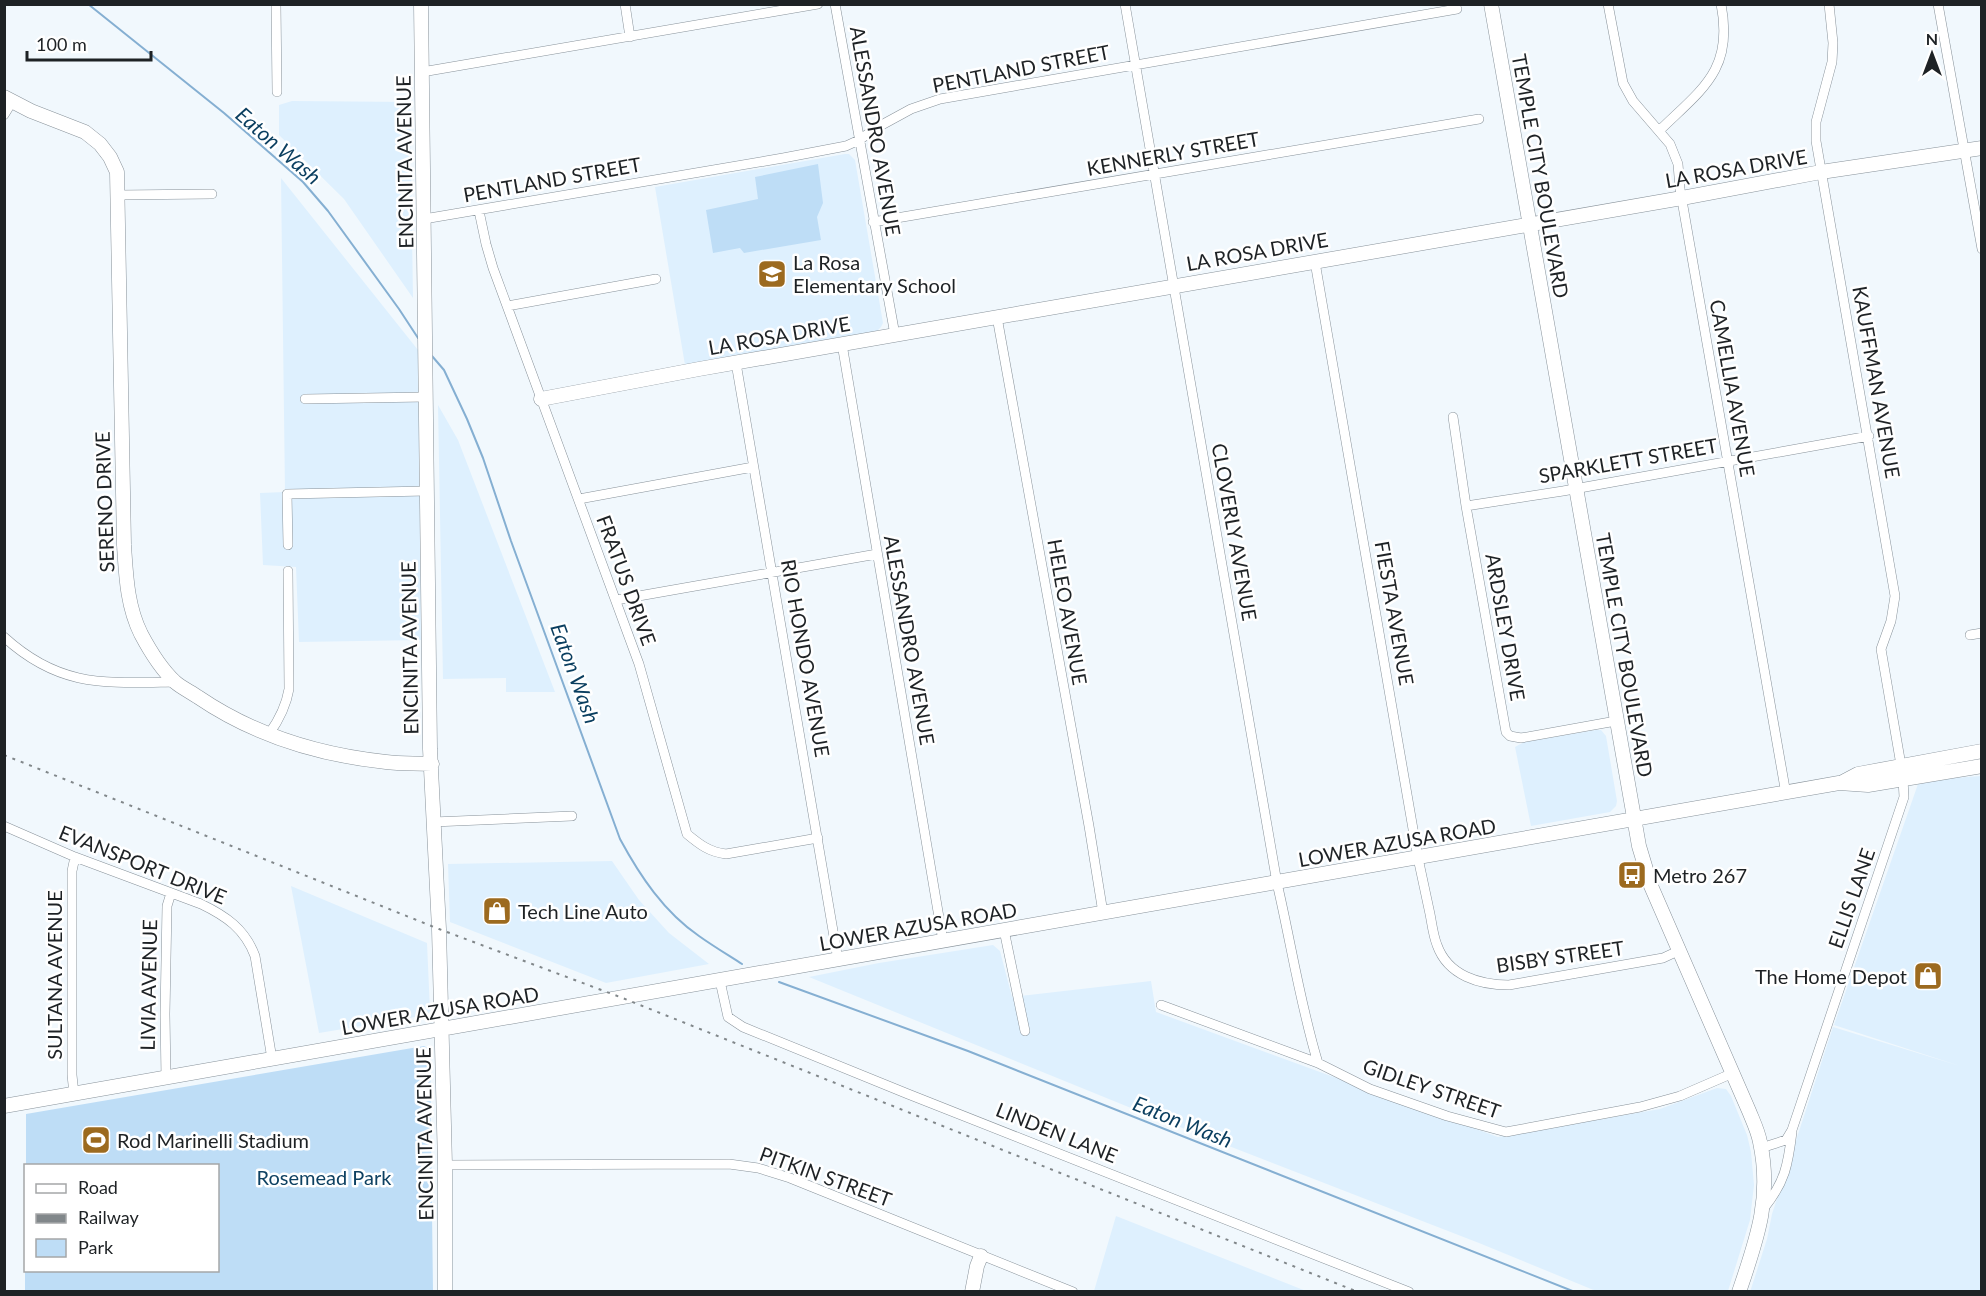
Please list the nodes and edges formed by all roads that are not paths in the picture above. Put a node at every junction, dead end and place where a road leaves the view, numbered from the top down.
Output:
1 (276, 4) edge
2 (421, 4) edge
3 (625, 4) edge
4 (835, 4) edge
5 (1125, 4) edge
6 (1491, 4) edge
7 (1608, 4) edge
8 (1721, 4) edge
9 (1829, 4) edge
10 (1938, 4) edge
11 (813, 5) edge
12 (1457, 9) dead end
13 (630, 37) junction
14 (1136, 65) junction
15 (422, 72) junction
16 (277, 92) dead end
17 (8, 99) edge
18 (4, 115) edge
19 (1479, 119) dead end
20 (1660, 130) junction
21 (859, 140) junction
22 (1982, 148) edge
23 (1964, 150) junction
24 (1821, 172) junction
25 (1155, 174) junction
26 (212, 194) dead end
27 (118, 195) junction
28 (1682, 198) junction
29 (479, 210) junction
30 (424, 219) junction
31 (873, 222) junction
32 (1530, 223) junction
33 (1982, 249) edge
34 (1315, 262) junction
35 (656, 279) dead end
36 (1175, 285) junction
37 (507, 306) junction
38 (997, 317) junction
39 (895, 335) junction
40 (842, 344) junction
41 (736, 363) junction
42 (425, 398) junction
43 (305, 399) dead end
44 (541, 399) junction
45 (1453, 417) dead end
46 (1869, 436) junction
47 (1727, 460) junction
48 (753, 467) junction
49 (1575, 488) junction
50 (426, 491) junction
51 (579, 499) junction
52 (1466, 506) junction
53 (288, 546) dead end
54 (877, 554) junction
55 (288, 571) dead end
56 (771, 572) junction
57 (615, 600) junction
58 (1982, 633) edge
59 (1970, 635) dead end
60 (6, 638) edge
61 (176, 682) junction
62 (1616, 721) junction
63 (269, 734) junction
64 (1982, 751) edge
65 (432, 764) junction
66 (1982, 766) edge
67 (1902, 772) junction
68 (1839, 783) junction
69 (1786, 794) junction
70 (572, 816) dead end
71 (1634, 820) junction
72 (433, 822) junction
73 (4, 826) edge
74 (818, 838) junction
75 (75, 857) junction
76 (1418, 858) junction
77 (1277, 883) junction
78 (171, 893) junction
79 (1102, 913) junction
80 (1005, 930) junction
81 (944, 941) junction
82 (1678, 951) junction
83 (838, 960) junction
84 (1450, 966) joint
85 (720, 981) junction
86 (1161, 1005) dead end
87 (441, 1029) junction
88 (1025, 1030) dead end
89 (272, 1059) junction
90 (1318, 1063) junction
91 (1733, 1073) junction
92 (166, 1078) junction
93 (74, 1094) junction
94 (4, 1106) edge
95 (1792, 1130) junction
96 (1761, 1148) junction
97 (445, 1165) junction
98 (1764, 1208) junction
99 (981, 1256) junction
100 (445, 1292) edge
101 (972, 1292) edge
102 (1073, 1292) edge
103 (1409, 1292) edge
104 (1739, 1292) edge

1 - 16 street
2 - 15 street, ENCINITA AVENUE
3 - 13 street
4 - 21 street, ALESSANDRO AVENUE
5 - 14 street, CLOVERLY AVENUE
6 - 32 street, TEMPLE CITY BOULEVARD
7 - 20 street, CAMELLIA AVENUE
8 - 20 street
9 - 24 street, KAUFFMAN AVENUE
10 - 23 street
11 - 13 street
12 - 14 street, PENTLAND STREET
13 - 15 street
14 - 21 street, PENTLAND STREET
14 - 25 street, CLOVERLY AVENUE
15 - 30 street, ENCINITA AVENUE
17 - 18 street
17 - 27 street, SERENO DRIVE
19 - 25 street, KENNERLY STREET
20 - 28 street, CAMELLIA AVENUE
21 - 29 street, PENTLAND STREET
21 - 31 street, ALESSANDRO AVENUE
22 - 23 street, LA ROSA DRIVE
23 - 24 street, LA ROSA DRIVE
23 - 33 street
24 - 28 street, LA ROSA DRIVE
24 - 46 street, KAUFFMAN AVENUE
25 - 31 street, KENNERLY STREET
25 - 36 street, CLOVERLY AVENUE
26 - 27 street
27 - 61 street, SERENO DRIVE
28 - 32 street, LA ROSA DRIVE
28 - 47 street, CAMELLIA AVENUE
29 - 30 street, PENTLAND STREET
29 - 37 street, FRATUS DRIVE
30 - 42 street, ENCINITA AVENUE
31 - 39 street, ALESSANDRO AVENUE
32 - 34 street, LA ROSA DRIVE
32 - 49 street, TEMPLE CITY BOULEVARD
34 - 36 street, LA ROSA DRIVE
34 - 76 street, FIESTA AVENUE
35 - 37 street
36 - 38 street, LA ROSA DRIVE
36 - 77 street, CLOVERLY AVENUE
37 - 44 street, FRATUS DRIVE
38 - 39 street, LA ROSA DRIVE
38 - 79 street, HELEO AVENUE
39 - 40 street, LA ROSA DRIVE
40 - 41 street, LA ROSA DRIVE
40 - 54 street, ALESSANDRO AVENUE
41 - 44 street, LA ROSA DRIVE
41 - 48 street, RIO HONDO AVENUE
42 - 43 street
42 - 50 street, ENCINITA AVENUE
44 - 51 street, FRATUS DRIVE
45 - 52 street, ARDSLEY DRIVE
46 - 47 street, SPARKLETT STREET
46 - 67 street, KAUFFMAN AVENUE
47 - 49 street, SPARKLETT STREET
47 - 69 street, CAMELLIA AVENUE
48 - 51 street
48 - 56 street, RIO HONDO AVENUE
49 - 52 street, SPARKLETT STREET
49 - 62 street, TEMPLE CITY BOULEVARD
50 - 53 street
50 - 65 street, ENCINITA AVENUE
51 - 57 street, FRATUS DRIVE
52 - 62 street, ARDSLEY DRIVE
54 - 56 street
54 - 81 street, ALESSANDRO AVENUE
55 - 63 street
56 - 57 street
56 - 74 street, RIO HONDO AVENUE
57 - 74 street, FRATUS DRIVE
58 - 59 street
60 - 61 street
61 - 63 street, SERENO DRIVE
62 - 71 street, TEMPLE CITY BOULEVARD
63 - 65 street, SERENO DRIVE
64 - 67 street, LOWER AZUSA ROAD
65 - 72 street, ENCINITA AVENUE
66 - 67 street, LOWER AZUSA ROAD
67 - 68 street, LOWER AZUSA ROAD
67 - 68 street, LOWER AZUSA ROAD
67 - 95 street, ELLIS LANE
68 - 69 street, LOWER AZUSA ROAD
69 - 71 street, LOWER AZUSA ROAD
70 - 72 street
71 - 76 street, LOWER AZUSA ROAD
71 - 82 street, TEMPLE CITY BOULEVARD
72 - 87 street, ENCINITA AVENUE
73 - 75 street, EVANSPORT DRIVE
74 - 83 street, RIO HONDO AVENUE
75 - 78 street, EVANSPORT DRIVE
75 - 93 street, SULTANA AVENUE
76 - 77 street, LOWER AZUSA ROAD
76 - 84 street, FIESTA AVENUE
77 - 79 street, LOWER AZUSA ROAD
77 - 90 street, CLOVERLY AVENUE
78 - 89 street, EVANSPORT DRIVE
78 - 92 street, LIVIA AVENUE
79 - 80 street, LOWER AZUSA ROAD
80 - 81 street, LOWER AZUSA ROAD
80 - 88 street
81 - 83 street, LOWER AZUSA ROAD
82 - 84 street, BISBY STREET
82 - 91 street, TEMPLE CITY BOULEVARD
83 - 85 street, LOWER AZUSA ROAD
85 - 87 street, LOWER AZUSA ROAD
85 - 103 street, LINDEN LANE
86 - 90 street, GIDLEY STREET
87 - 89 street, LOWER AZUSA ROAD
87 - 97 street, ENCINITA AVENUE
89 - 92 street, LOWER AZUSA ROAD
90 - 91 street, GIDLEY STREET
91 - 96 street, TEMPLE CITY BOULEVARD
92 - 93 street, LOWER AZUSA ROAD
93 - 94 street, LOWER AZUSA ROAD
95 - 96 street
95 - 98 street, ELLIS LANE
96 - 98 street, TEMPLE CITY BOULEVARD
97 - 99 street, PITKIN STREET
97 - 100 street, ENCINITA AVENUE
98 - 104 street, TEMPLE CITY BOULEVARD
99 - 101 street
99 - 102 street, PITKIN STREET

